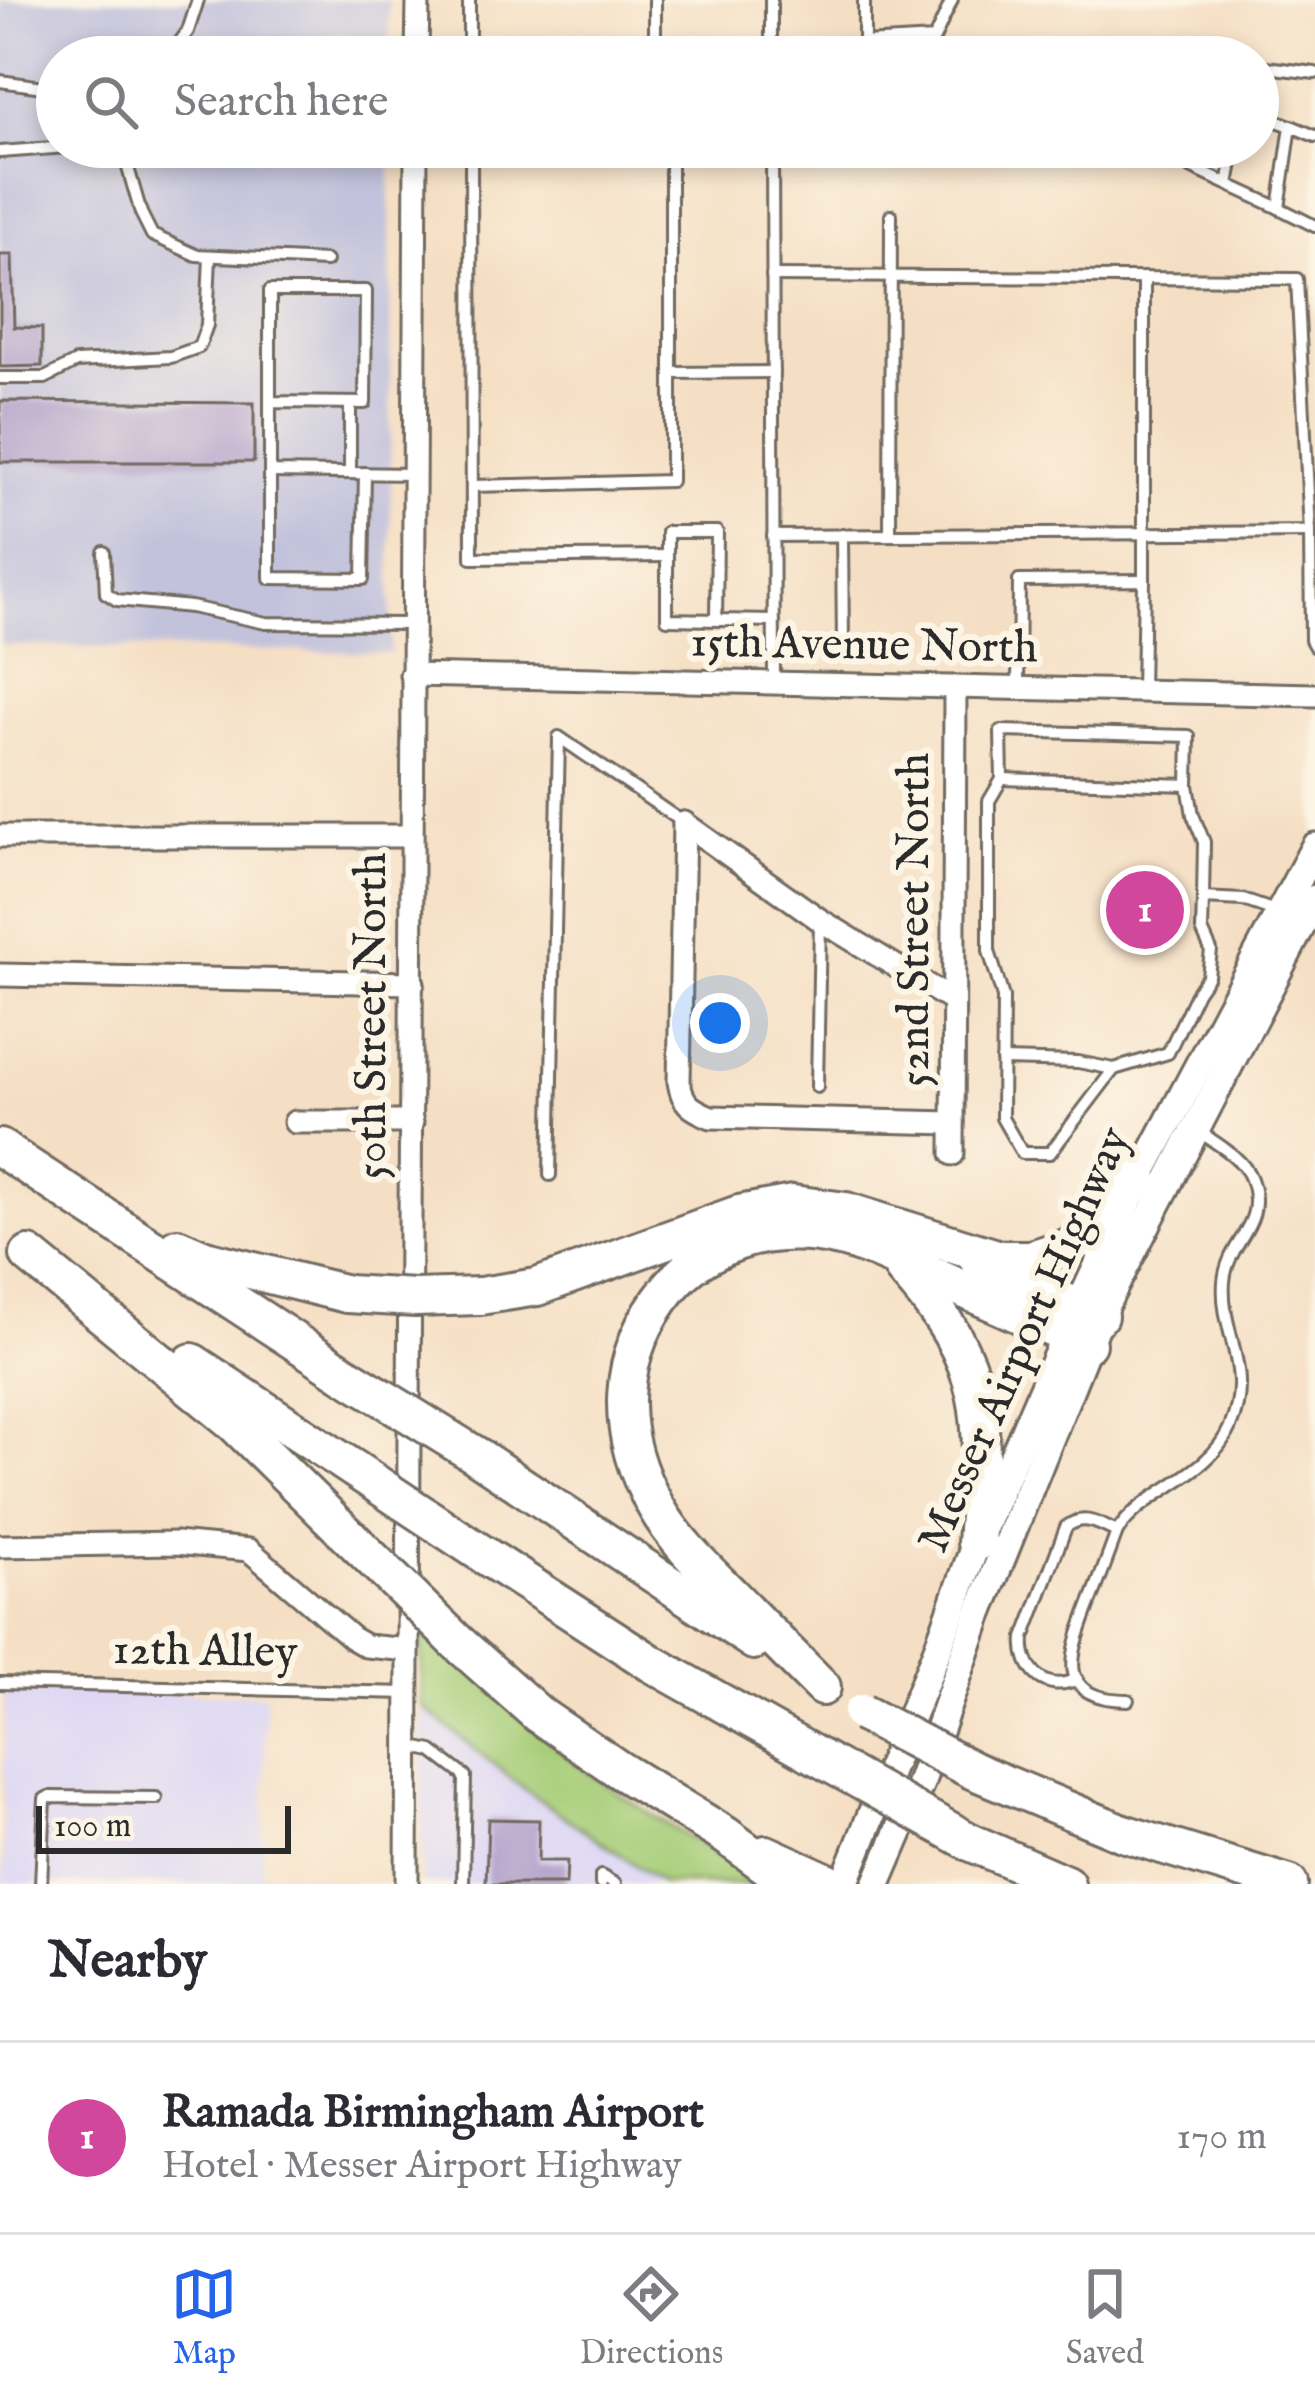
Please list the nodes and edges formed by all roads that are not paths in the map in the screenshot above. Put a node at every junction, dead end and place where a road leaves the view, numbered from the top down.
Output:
1 (198, 0) edge
2 (418, 0) edge
3 (469, 0) edge
4 (656, 0) edge
5 (771, 0) edge
6 (864, 0) edge
7 (952, 0) edge
8 (185, 36) edge
9 (417, 36) edge
10 (469, 36) edge
11 (656, 36) edge
12 (772, 36) edge
13 (864, 36) edge
14 (935, 36) edge
15 (1279, 69) edge
16 (1315, 73) edge
17 (0, 81) edge
18 (36, 86) edge
19 (1279, 122) edge
20 (1291, 126) junction
21 (1315, 136) edge
22 (36, 149) edge
23 (0, 152) edge
24 (128, 168) edge
25 (416, 168) edge
26 (471, 168) edge
27 (671, 168) edge
28 (772, 168) edge
29 (1194, 168) edge
30 (1231, 168) edge
31 (1228, 184) junction
32 (1279, 208) junction
33 (891, 215) dead end
34 (1315, 226) edge
35 (210, 256) junction
36 (326, 261) dead end
37 (772, 276) junction
38 (892, 277) junction
39 (1144, 278) junction
40 (1297, 279) junction
41 (1315, 279) edge
42 (772, 372) junction
43 (671, 374) junction
44 (0, 378) edge
45 (270, 402) junction
46 (350, 403) junction
47 (270, 472) junction
48 (350, 473) junction
49 (365, 473) junction
50 (413, 474) junction
51 (472, 486) junction
52 (1311, 502) edge
53 (1310, 532) junction
54 (1144, 533) junction
55 (842, 535) junction
56 (890, 535) junction
57 (773, 536) junction
58 (104, 552) dead end
59 (667, 556) junction
60 (1144, 580) junction
61 (716, 620) junction
62 (774, 621) junction
63 (412, 624) junction
64 (843, 646) dead end
65 (1315, 647) edge
66 (411, 675) junction
67 (774, 683) junction
68 (955, 687) junction
69 (1018, 688) junction
70 (1142, 691) junction
71 (1315, 695) edge
72 (1002, 779) junction
73 (1188, 785) junction
74 (684, 824) junction
75 (0, 836) edge
76 (411, 836) junction
77 (1315, 847) edge
78 (1203, 898) junction
79 (1300, 911) edge
80 (820, 920) junction
81 (0, 975) edge
82 (412, 983) junction
83 (953, 1001) junction
84 (1002, 1060) junction
85 (1114, 1069) junction
86 (818, 1087) dead end
87 (295, 1122) dead end
88 (412, 1122) junction
89 (953, 1123) junction
90 (1184, 1123) junction
91 (0, 1148) edge
92 (952, 1154) dead end
93 (550, 1175) dead end
94 (1139, 1178) junction
95 (846, 1211) junction
96 (104, 1215) junction
97 (14, 1246) edge
98 (893, 1258) junction
99 (1083, 1325) junction
100 (1117, 1532) junction
101 (976, 1544) junction
102 (0, 1546) edge
103 (408, 1650) junction
104 (1077, 1678) junction
105 (0, 1683) edge
106 (822, 1687) junction
107 (408, 1693) junction
108 (1128, 1700) dead end
109 (408, 1746) junction
110 (156, 1798) dead end
111 (725, 1835) junction
112 (41, 1884) edge
113 (407, 1884) edge
114 (463, 1884) edge
115 (601, 1884) edge
116 (615, 1884) edge
117 (787, 1884) edge
118 (832, 1884) edge
119 (844, 1884) edge
120 (877, 1884) edge
121 (1066, 1884) edge
122 (1289, 1884) edge

1 - 8 lane
2 - 9 street
3 - 10 lane
4 - 11 lane
5 - 12 lane
6 - 13 lane
7 - 14 lane
15 - 16 lane
17 - 18 lane
19 - 20 lane
20 - 21 lane
20 - 32 lane
22 - 23 lane
24 - 35 lane
25 - 50 street, 50th Street North
26 - 51 lane
27 - 43 lane
28 - 37 lane
29 - 31 lane
30 - 31 lane
31 - 32 lane
32 - 34 lane
33 - 38 lane
35 - 36 lane
35 - 44 lane
37 - 38 lane
37 - 42 lane
38 - 39 lane
38 - 56 lane
39 - 40 lane
39 - 54 lane
40 - 41 lane
40 - 52 lane
42 - 43 lane
42 - 57 lane
43 - 51 lane
45 - 46 lane
45 - 46 lane
45 - 47 lane
46 - 48 lane
47 - 48 lane
47 - 49 lane
48 - 49 lane
49 - 50 lane
50 - 63 street, 50th Street North
51 - 59 lane
52 - 53 lane
53 - 54 lane
53 - 65 lane
54 - 56 lane
54 - 60 lane
55 - 56 lane
55 - 57 lane
55 - 64 lane
57 - 62 lane
58 - 63 lane
59 - 61 lane
59 - 61 lane
60 - 69 lane
60 - 70 lane
61 - 62 lane
62 - 67 lane
63 - 66 street, 50th Street North
66 - 67 street, 15th Avenue North
66 - 76 street, 50th Street North
67 - 68 street, 15th Avenue North
68 - 69 street, 15th Avenue North
68 - 83 street, 52nd Street North
69 - 70 street, 15th Avenue North
70 - 71 street, 15th Avenue North
72 - 73 lane
72 - 73 lane
72 - 84 lane
73 - 78 lane
74 - 80 street
74 - 89 street
74 - 93 lane
75 - 76 street
76 - 82 street, 50th Street North
77 - 79 main road, Messer Airport Highway
78 - 79 lane
78 - 85 lane
79 - 90 main road, Messer Airport Highway
80 - 83 street
80 - 86 lane
81 - 82 street
82 - 88 street, 50th Street North
83 - 89 street, 52nd Street North
84 - 85 lane
84 - 85 lane
87 - 88 street
88 - 103 street, 50th Street North
89 - 92 street, 52nd Street North
90 - 94 main road, Messer Airport Highway
90 - 99 main road, Messer Airport Highway
90 - 100 lane
91 - 96 highway
94 - 95 highway
94 - 99 main road, Messer Airport Highway
95 - 96 highway, bridge
95 - 99 highway
96 - 106 highway, bridge
97 - 111 highway, bridge
97 - 121 highway, bridge
98 - 99 highway
98 - 101 highway
98 - 106 highway
99 - 101 main road, Messer Airport Highway
99 - 120 main road, Messer Airport Highway
100 - 104 lane
100 - 104 lane
101 - 119 main road, Messer Airport Highway
102 - 103 street
103 - 107 street, 50th Street North
104 - 108 lane
105 - 107 lane, 12th Alley
106 - 122 highway, bridge
107 - 109 street, 50th Street North
109 - 113 street, 50th Street North
109 - 114 lane
110 - 112 lane
111 - 117 highway
111 - 118 highway
115 - 116 lane

